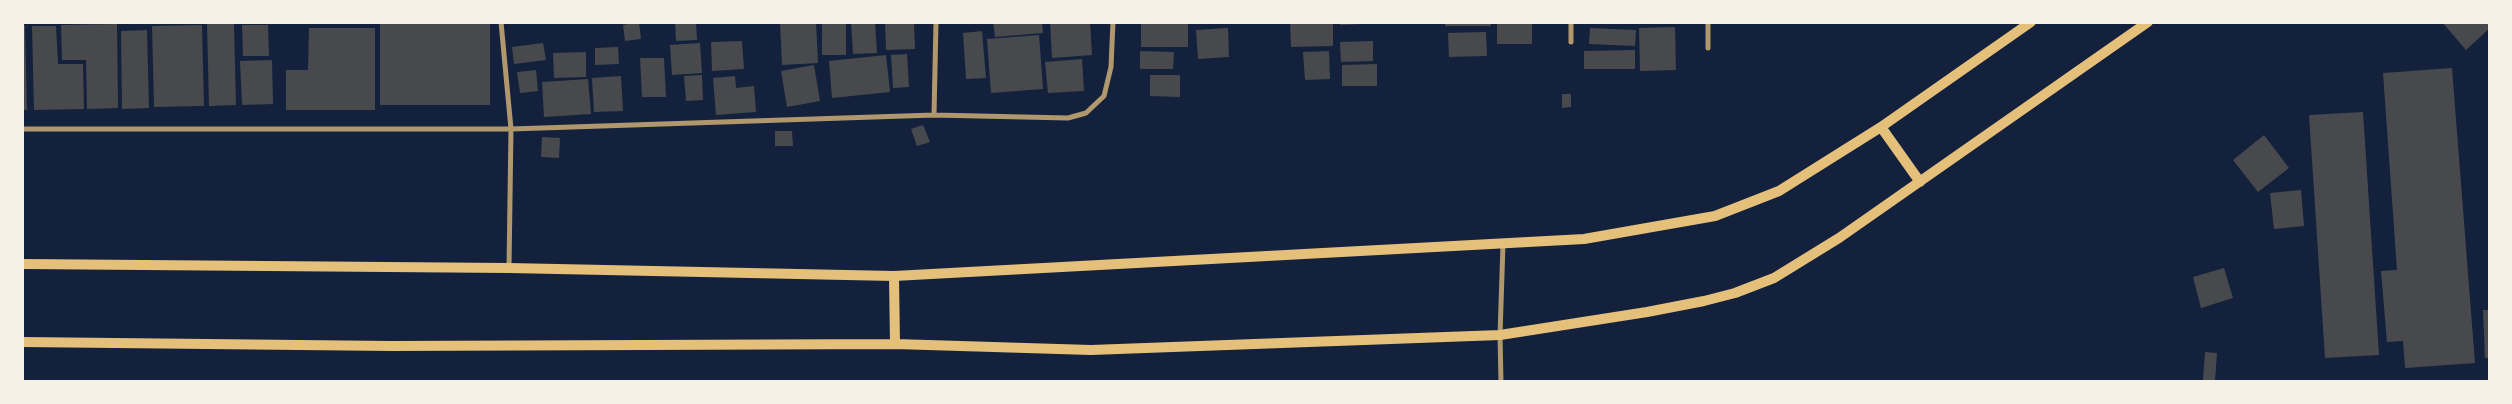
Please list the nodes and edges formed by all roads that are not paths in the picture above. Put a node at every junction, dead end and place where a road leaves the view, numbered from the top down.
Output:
1 (501, 22) edge
2 (936, 22) edge
3 (1113, 22) edge
4 (1572, 22) edge
5 (1708, 22) edge
6 (2031, 22) edge
7 (2148, 22) edge
8 (1571, 42) dead end
9 (1708, 48) dead end
10 (934, 114) junction
11 (1881, 127) junction
12 (22, 129) edge
13 (511, 129) junction
14 (1920, 182) junction
15 (1503, 243) junction
16 (22, 264) edge
17 (509, 268) junction
18 (894, 276) junction
19 (1500, 335) junction
20 (22, 342) edge
21 (895, 344) junction
22 (1501, 382) edge

1 - 13 street
2 - 10 street
3 - 10 street
4 - 8 street
5 - 9 street
6 - 11 main road
7 - 14 main road
10 - 13 street
11 - 14 main road
11 - 15 main road
12 - 13 street
13 - 17 street
14 - 19 main road
15 - 18 main road
15 - 19 street
16 - 17 main road
17 - 18 main road
18 - 21 main road
19 - 21 main road
19 - 22 street
20 - 21 main road

